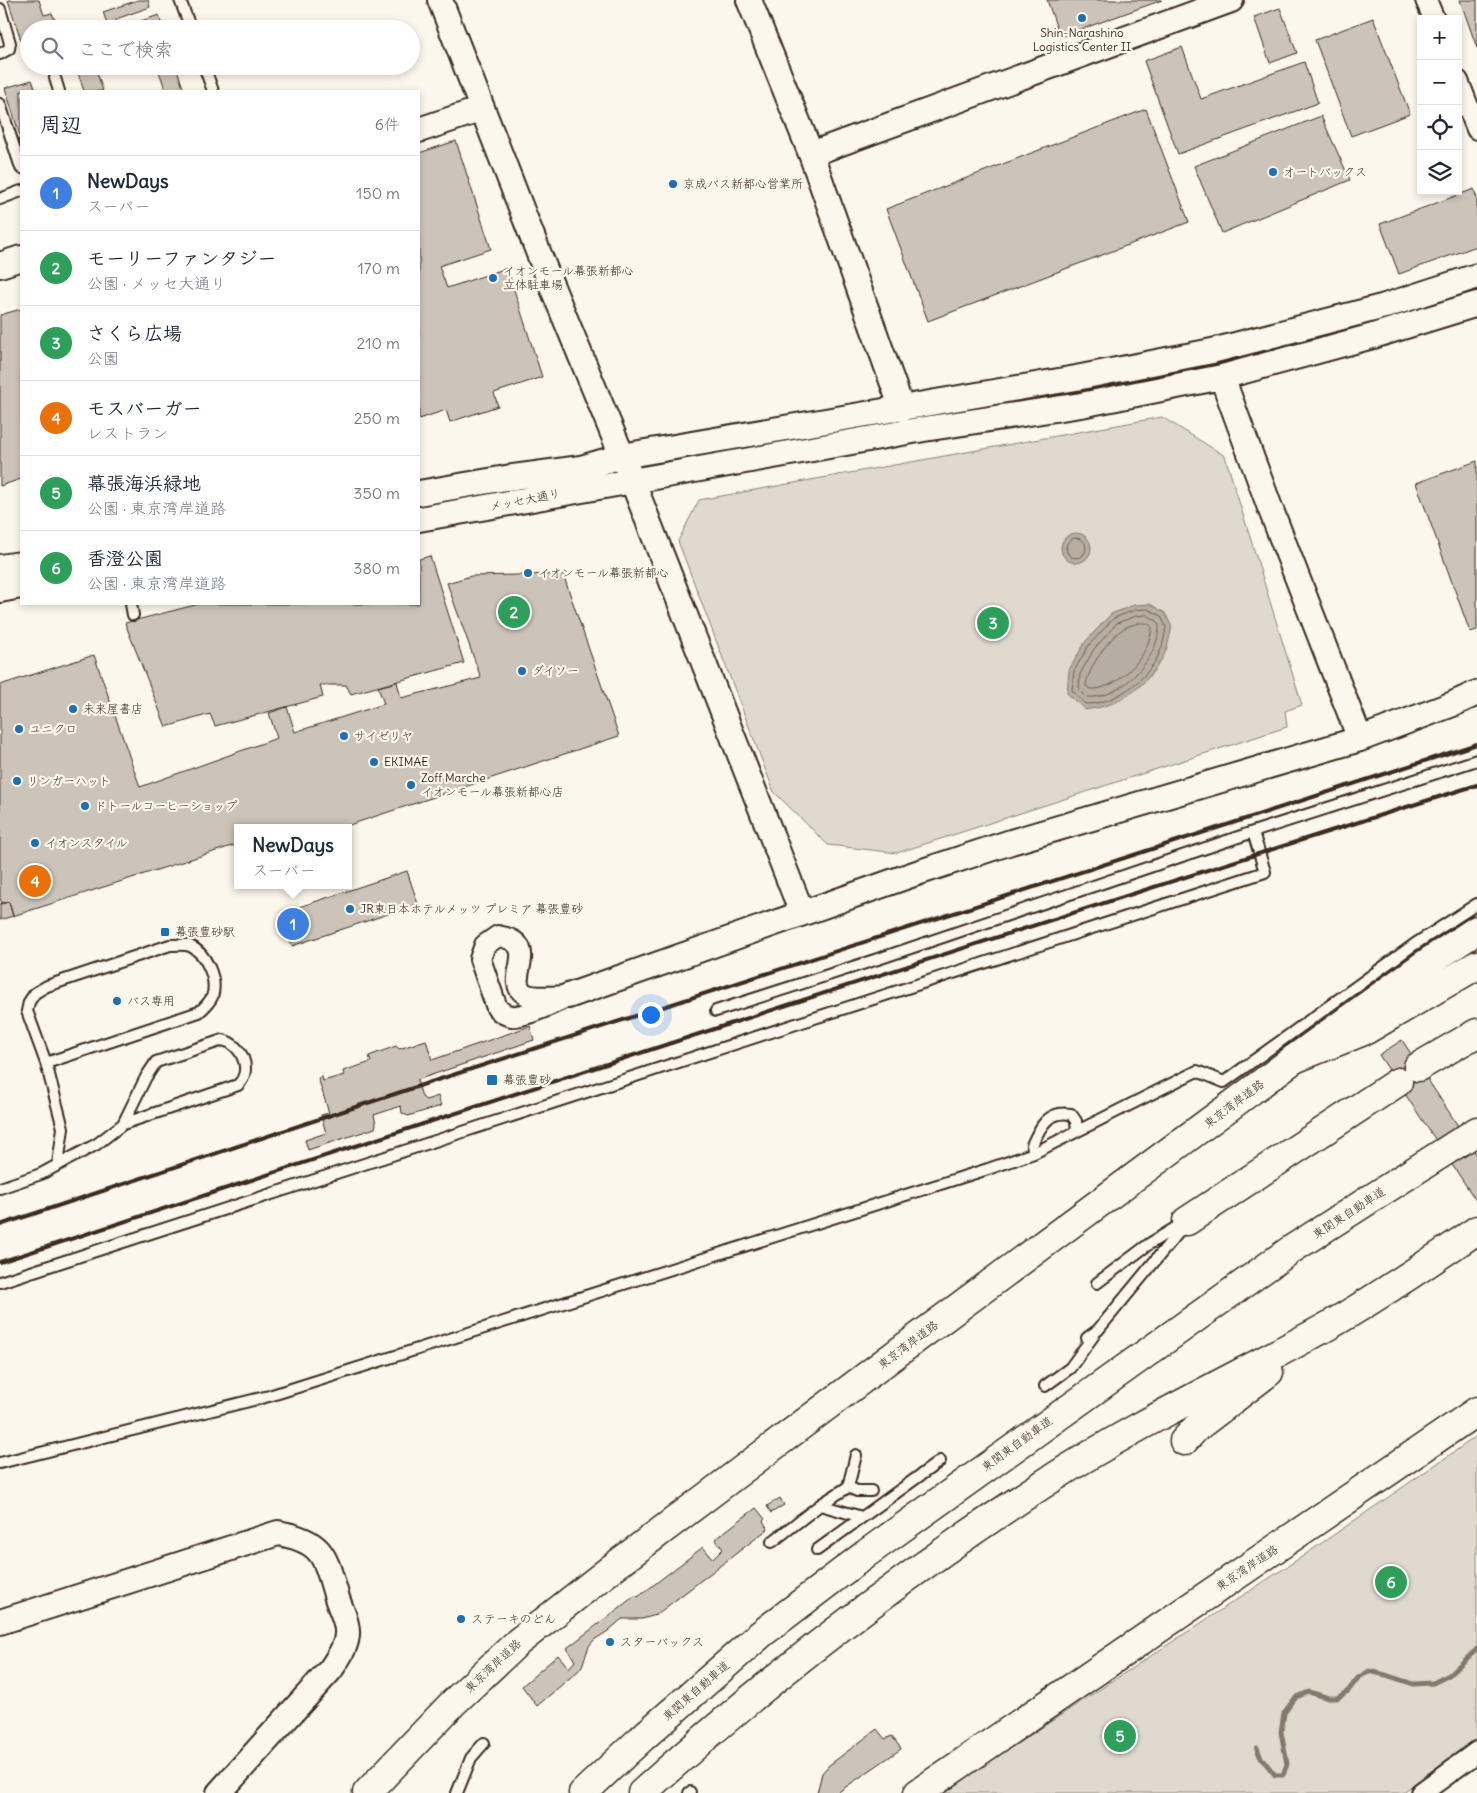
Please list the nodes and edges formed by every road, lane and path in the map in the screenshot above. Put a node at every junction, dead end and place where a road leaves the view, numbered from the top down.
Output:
1 (180, 0) edge
2 (440, 0) edge
3 (749, 0) edge
4 (1231, 0) edge
5 (1426, 0) edge
6 (0, 9) edge
7 (1432, 15) edge
8 (188, 20) edge
9 (0, 54) edge
10 (208, 75) edge
11 (55, 78) dead end
12 (59, 90) edge
13 (214, 90) edge
14 (1462, 91) edge
15 (0, 104) edge
16 (482, 109) junction
17 (1477, 129) edge
18 (420, 130) edge
19 (811, 154) junction
20 (20, 165) edge
21 (20, 191) edge
22 (0, 199) edge
23 (20, 258) edge
24 (0, 265) edge
25 (1477, 276) edge
26 (1477, 304) edge
27 (1222, 377) junction
28 (902, 409) junction
29 (622, 456) junction
30 (632, 480) junction
31 (420, 493) edge
32 (420, 519) edge
33 (20, 564) edge
34 (0, 567) edge
35 (20, 586) edge
36 (0, 590) edge
37 (130, 605) edge
38 (133, 615) dead end
39 (1477, 693) edge
40 (1360, 739) junction
41 (1477, 760) edge
42 (1253, 832) junction
43 (1477, 904) edge
44 (802, 913) junction
45 (1477, 930) edge
46 (1477, 965) edge
47 (568, 996) junction
48 (716, 1011) dead end
49 (1477, 1033) edge
50 (1294, 1059) junction
51 (46, 1063) junction
52 (123, 1124) junction
53 (1077, 1131) junction
54 (1477, 1131) edge
55 (1034, 1153) junction
56 (58, 1164) junction
57 (0, 1188) edge
58 (1187, 1221) junction
59 (1477, 1230) edge
60 (0, 1282) edge
61 (1098, 1284) dead end
62 (1329, 1325) junction
63 (1098, 1330) junction
64 (1087, 1338) dead end
65 (1045, 1386) dead end
66 (1477, 1411) edge
67 (1184, 1441) dead end
68 (856, 1455) dead end
69 (940, 1461) dead end
70 (0, 1463) edge
71 (848, 1487) junction
72 (871, 1491) dead end
73 (820, 1505) junction
74 (862, 1517) junction
75 (772, 1542) dead end
76 (817, 1550) dead end
77 (0, 1622) edge
78 (518, 1642) junction
79 (484, 1743) dead end
80 (1477, 1752) edge
81 (219, 1793) edge
82 (347, 1793) edge
83 (367, 1793) edge
84 (457, 1793) edge
85 (584, 1793) edge
86 (642, 1793) edge
87 (918, 1793) edge
88 (1420, 1793) edge

1 - 8 lane
2 - 16 street
3 - 19 street
4 - 19 street
5 - 7 street
6 - 9 lane
10 - 13 lane
11 - 12 lane
14 - 17 street
15 - 20 lane
16 - 18 street
16 - 29 street
19 - 28 street
21 - 22 lane
23 - 24 street
25 - 28 street, メッセ大通り
26 - 27 street, メッセ大通り
27 - 30 street, メッセ大通り
27 - 40 street
28 - 29 street, メッセ大通り
29 - 30 street
29 - 31 street, メッセ大通り
30 - 32 street, メッセ大通り
30 - 44 street
33 - 34 street
35 - 36 street
37 - 38 lane
39 - 40 street
40 - 44 street
41 - 42 lane
42 - 48 lane
42 - 60 lane
43 - 53 lane
44 - 47 street
45 - 50 highway, 東京湾岸道路
46 - 50 highway
47 - 47 street
49 - 58 highway
50 - 78 highway, 東京湾岸道路
51 - 51 lane
51 - 56 lane
52 - 52 lane
52 - 56 lane
53 - 55 lane
53 - 55 lane
54 - 85 highway, 東関東自動車道
55 - 70 lane
56 - 57 lane
58 - 61 lane
58 - 63 lane
59 - 62 highway
62 - 67 highway
62 - 86 highway
63 - 64 lane
63 - 65 lane
66 - 87 highway, 東京湾岸道路
68 - 71 lane
69 - 74 lane
71 - 72 lane
71 - 73 lane
73 - 74 lane
73 - 75 lane
74 - 76 lane
77 - 81 street
78 - 82 highway
78 - 83 highway, 東京湾岸道路
79 - 84 lane
80 - 88 street

